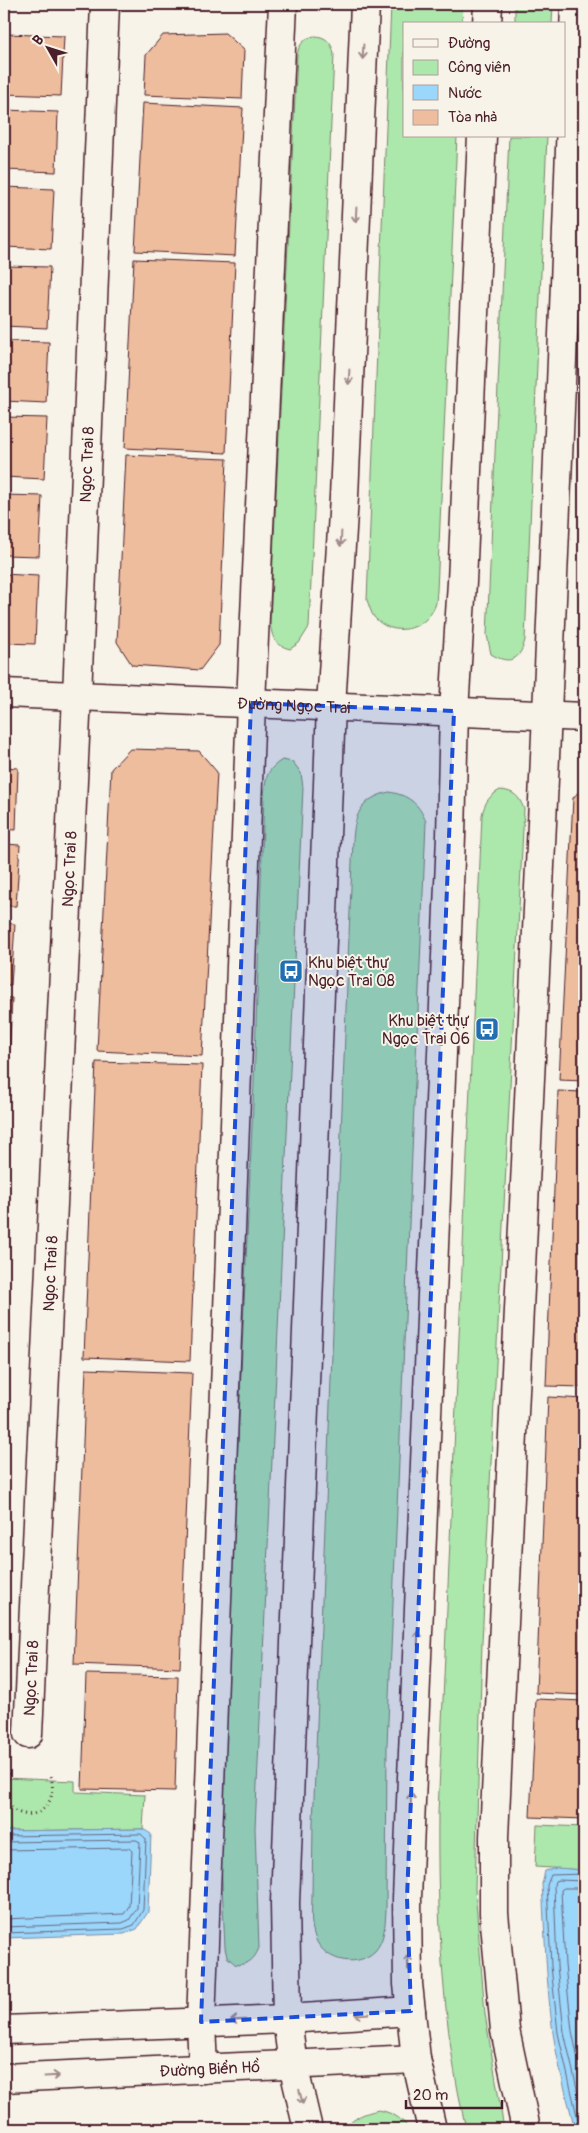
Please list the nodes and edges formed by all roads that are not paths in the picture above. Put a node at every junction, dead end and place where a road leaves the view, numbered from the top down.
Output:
1 (105, 4) edge
2 (283, 4) edge
3 (365, 4) edge
4 (488, 4) edge
5 (575, 4) edge
6 (488, 22) edge
7 (482, 138) edge
8 (4, 693) edge
9 (76, 696) junction
10 (251, 703) junction
11 (331, 706) junction
12 (454, 712) junction
13 (546, 715) junction
14 (584, 717) edge
15 (28, 1734) dead end
16 (411, 2011) junction
17 (287, 2018) junction
18 (202, 2022) junction
19 (4, 2030) edge
20 (416, 2059) junction
21 (293, 2065) junction
22 (203, 2069) junction
23 (4, 2078) edge
24 (308, 2129) edge
25 (432, 2129) edge
26 (526, 2129) edge

1 - 9 street, Ngọc Trai 8
2 - 10 street
3 -> 11 street
4 - 6 street
5 - 13 street
7 - 12 street
8 - 9 street, Đường Ngọc Trai
9 - 10 street, Đường Ngọc Trai
9 - 15 street, Ngọc Trai 8
10 - 11 street, Đường Ngọc Trai
10 - 18 street
11 - 12 street, Đường Ngọc Trai
11 - 17 street
12 - 13 street, Đường Ngọc Trai
16 -> 12 street
13 - 14 street, Đường Ngọc Trai
13 - 26 street
16 -> 17 street
16 - 20 street
17 -> 18 street
17 - 21 street
18 - 19 street
18 - 22 street
20 - 21 street, Đường Biển Hồ
20 - 25 street
21 - 22 street, Đường Biển Hồ
21 -> 24 street
23 -> 22 street, Đường Biển Hồ

